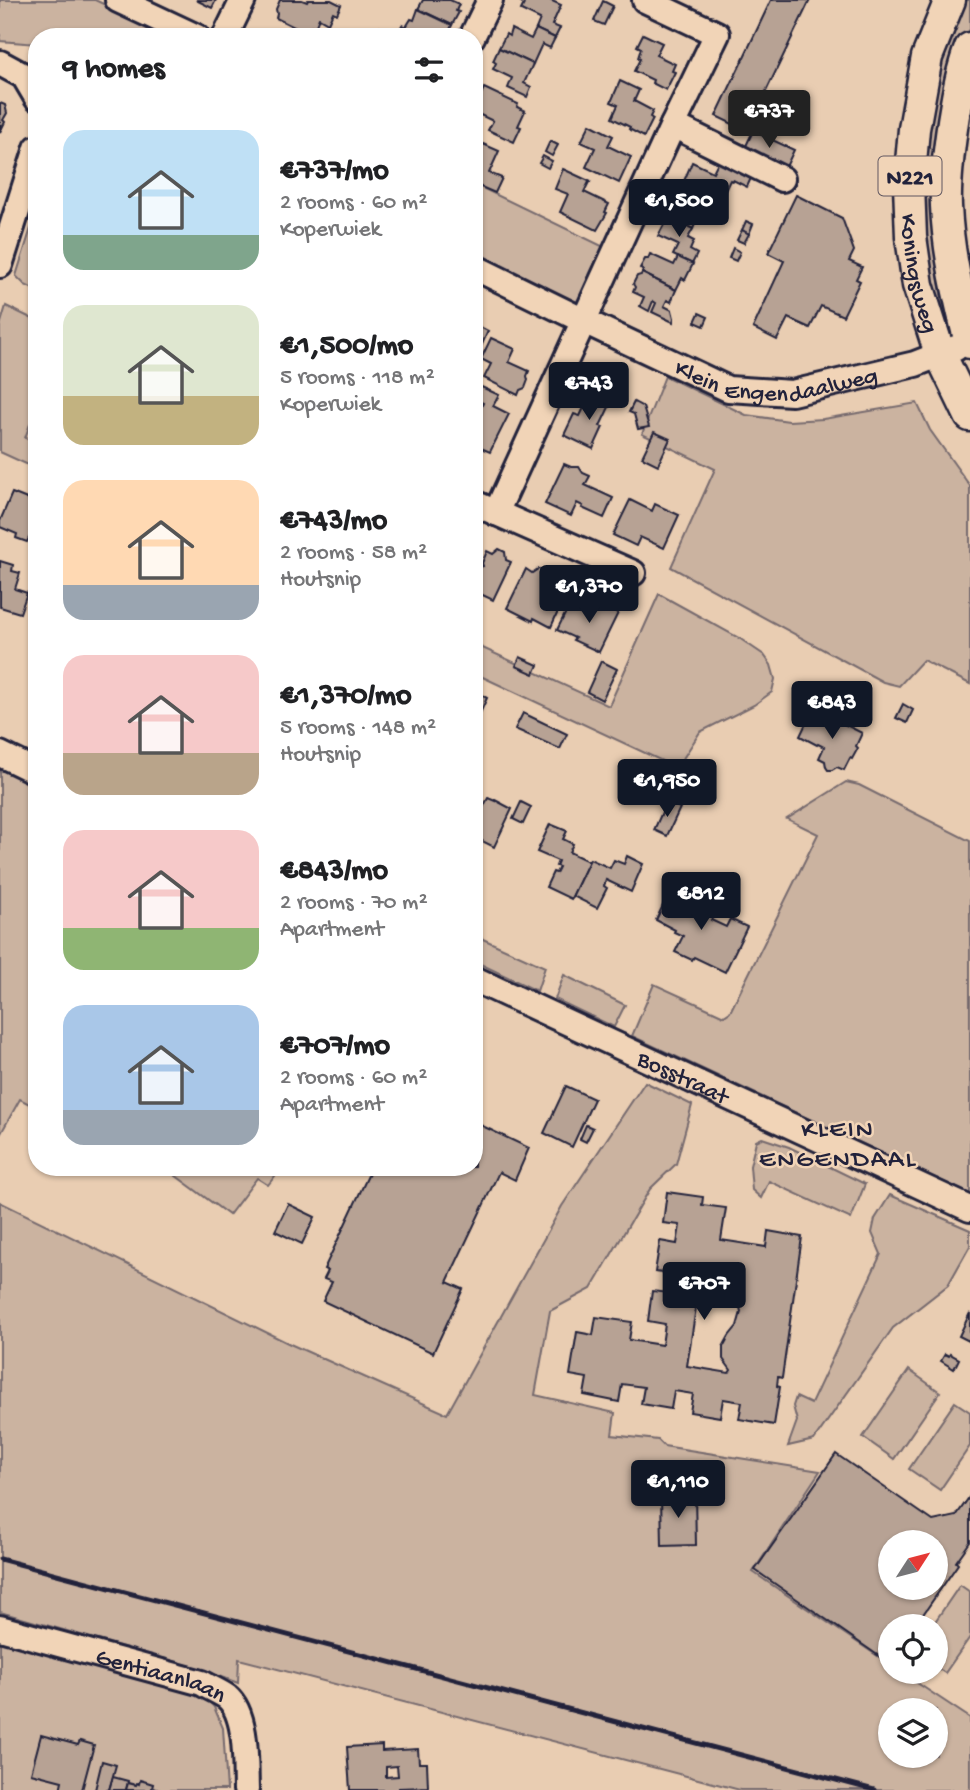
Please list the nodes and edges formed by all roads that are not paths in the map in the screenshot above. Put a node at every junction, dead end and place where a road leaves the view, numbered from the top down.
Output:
1 (118, 0) edge
2 (243, 0) edge
3 (490, 0) edge
4 (645, 0) edge
5 (950, 0) edge
6 (178, 28) edge
7 (229, 28) edge
8 (476, 28) edge
9 (970, 48) edge
10 (0, 64) edge
11 (28, 83) edge
12 (673, 125) junction
13 (28, 176) edge
14 (782, 179) dead end
15 (0, 265) edge
16 (483, 271) edge
17 (584, 321) junction
18 (970, 343) edge
19 (940, 354) junction
20 (970, 416) edge
21 (485, 508) edge
22 (633, 573) dead end
23 (0, 754) edge
24 (28, 768) edge
25 (483, 983) edge
26 (970, 1209) edge
27 (0, 1628) edge
28 (246, 1790) edge

1 - 6 street
2 - 7 street
3 - 8 street
4 - 12 street
5 - 19 main road, Koningsweg / N221
9 - 18 main road, Koningsweg / N221
10 - 11 street
12 - 14 street
12 - 17 street
13 - 15 street
16 - 17 street, Klein Engendaalweg
17 - 19 street, Klein Engendaalweg
17 - 21 street
18 - 19 street, Klein Engendaalweg
19 - 20 main road, Koningsweg / N221
21 - 22 street
23 - 24 street
25 - 26 street, Bosstraat
27 - 28 street, Gentiaanlaan

